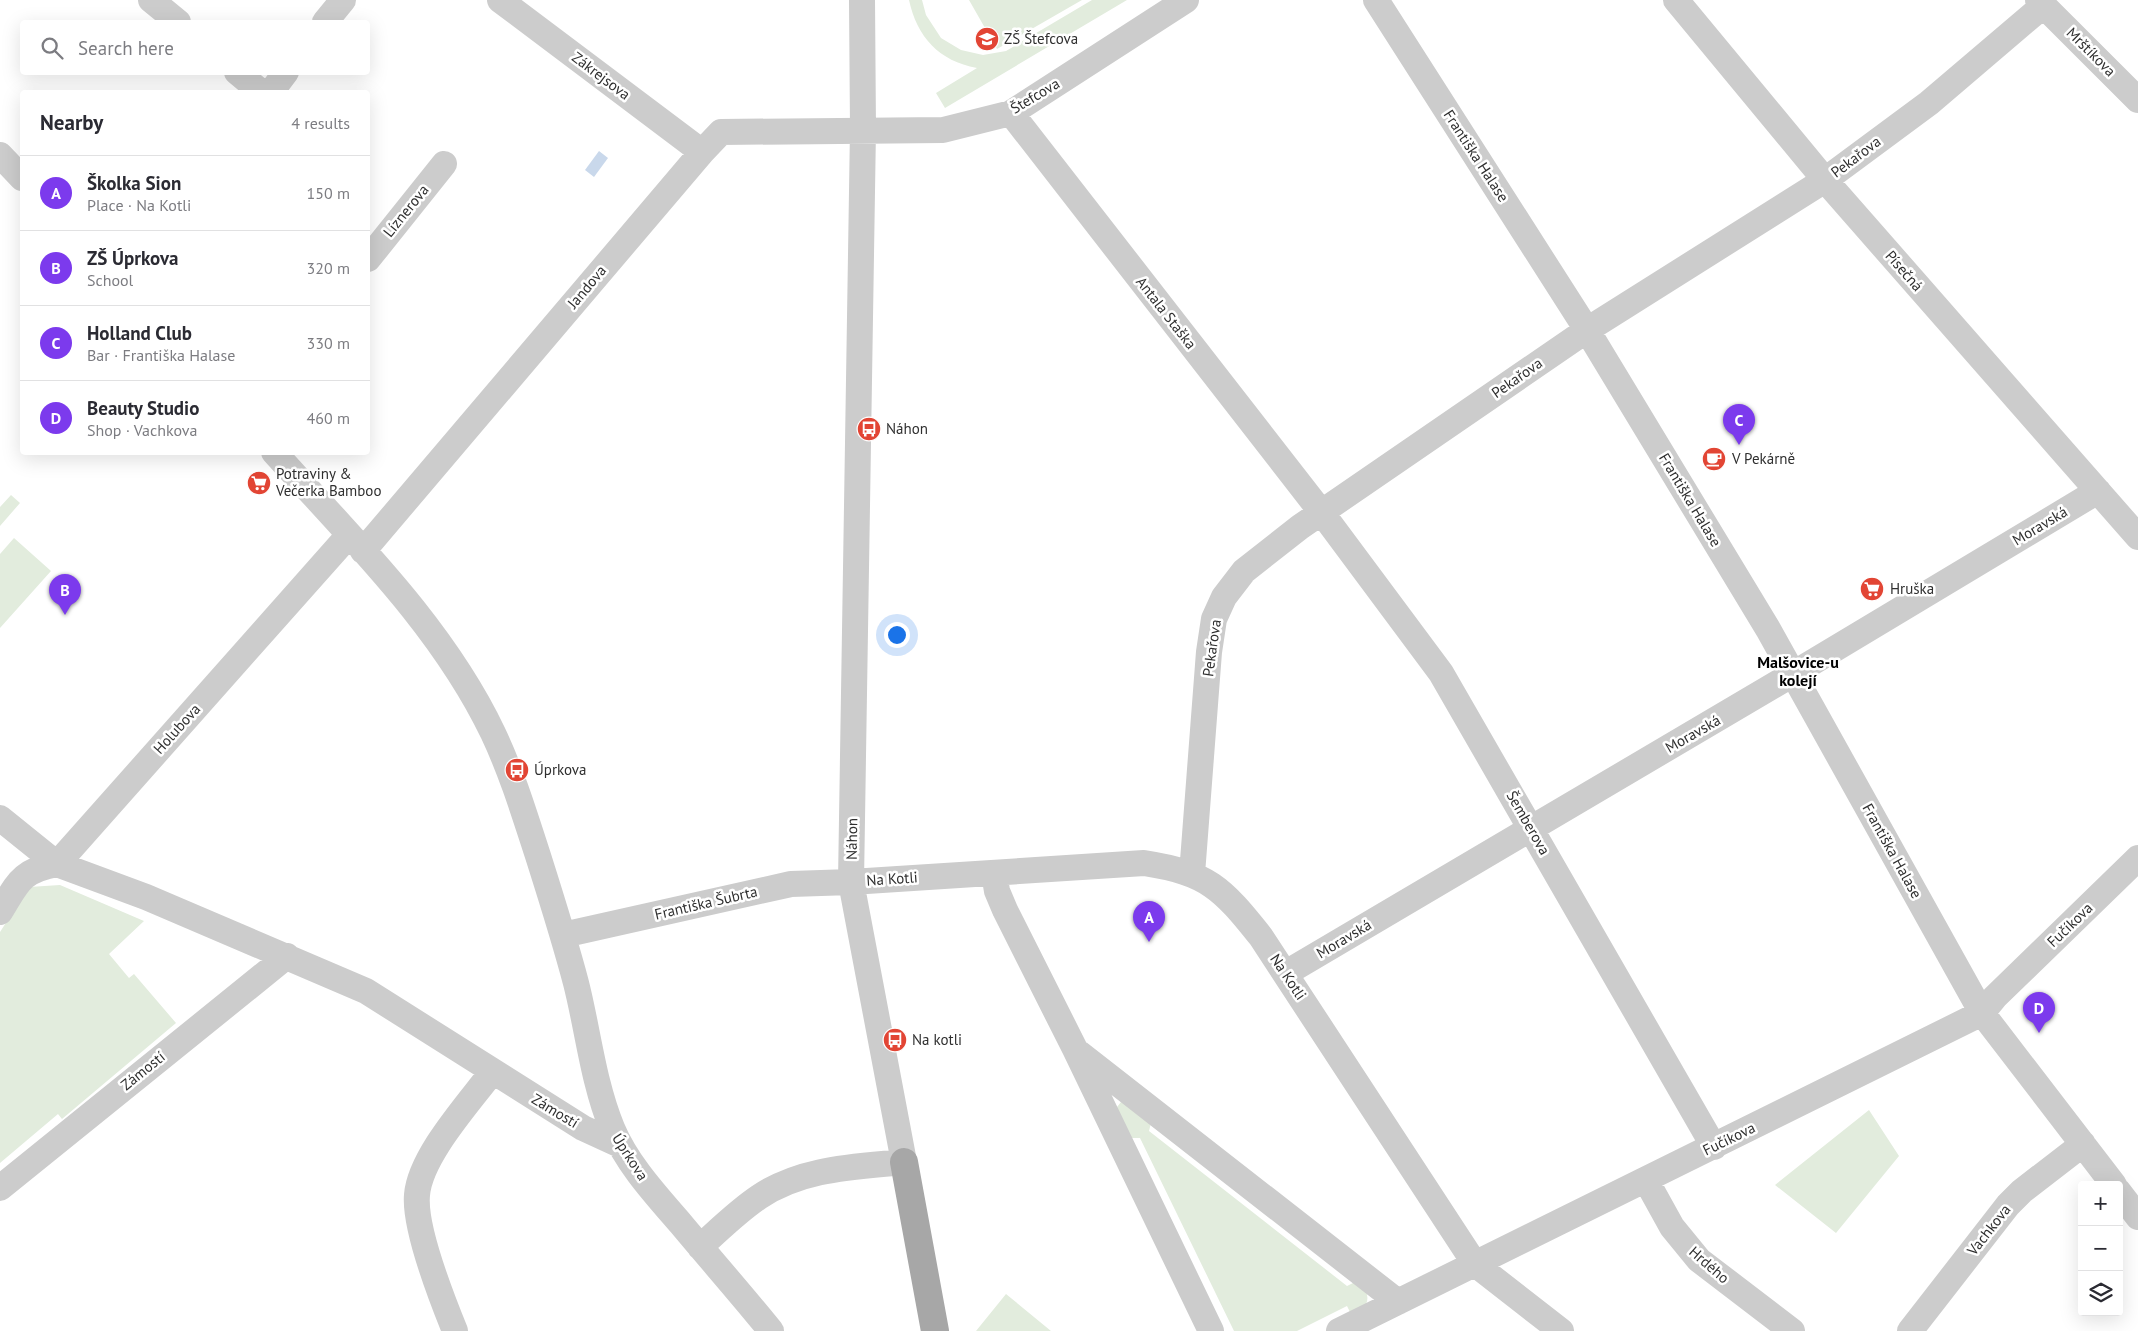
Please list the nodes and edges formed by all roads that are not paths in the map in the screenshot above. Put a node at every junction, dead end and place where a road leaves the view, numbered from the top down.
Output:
1 (151, 0) edge
2 (343, 0) edge
3 (500, 0) edge
4 (862, 0) edge
5 (1186, 0) edge
6 (1376, 0) edge
7 (1676, 0) edge
8 (2041, 3) edge
9 (176, 20) edge
10 (327, 20) edge
11 (241, 75) edge
12 (284, 75) edge
13 (2138, 88) edge
14 (259, 90) edge
15 (272, 90) edge
16 (2138, 100) edge
17 (1011, 113) junction
18 (863, 130) junction
19 (702, 152) junction
20 (0, 155) edge
21 (444, 164) dead end
22 (20, 176) edge
23 (1825, 180) junction
24 (370, 256) edge
25 (1587, 330) junction
26 (277, 455) edge
27 (2098, 491) junction
28 (1322, 513) junction
29 (2138, 537) edge
30 (356, 543) junction
31 (1793, 674) junction
32 (0, 818) edge
33 (1531, 828) junction
34 (2138, 858) edge
35 (57, 864) junction
36 (994, 873) junction
37 (1192, 874) junction
38 (2138, 879) edge
39 (851, 882) junction
40 (0, 912) edge
41 (563, 935) junction
42 (287, 956) junction
43 (1286, 973) junction
44 (1982, 1013) junction
45 (1075, 1049) junction
46 (492, 1072) junction
47 (2083, 1144) junction
48 (620, 1145) junction
49 (1714, 1147) junction
50 (904, 1162) junction
51 (1646, 1180) junction
52 (2111, 1181) edge
53 (0, 1188) edge
54 (2123, 1197) edge
55 (2138, 1217) edge
56 (700, 1247) junction
57 (1475, 1264) junction
58 (1398, 1302) junction
59 (455, 1331) edge
60 (771, 1331) edge
61 (935, 1331) edge
62 (1212, 1331) edge
63 (1339, 1331) edge
64 (1561, 1331) edge
65 (1792, 1331) edge
66 (1910, 1331) edge

1 - 9 street
2 - 10 street
3 - 19 street, Zákrejsova
4 - 18 street, Náhon
5 - 17 street, Štefcova
6 - 25 street, Františka Halase
7 - 23 street, Písečná
8 - 13 street, Mrštíkova
8 - 16 street, Mrštíkova
8 - 23 street, Pekařova
11 - 14 street
12 - 15 street
17 - 18 street, Štefcova
17 - 28 street, Antala Staška
18 - 19 street, Jandova
18 - 39 street, Náhon
19 - 30 street, Jandova
20 - 22 street
21 - 24 street, Líznerova
23 - 25 street, Pekařova
23 - 27 street, Písečná
25 - 28 street, Pekařova
25 - 31 street, Františka Halase
26 - 30 street, Úprkova
27 - 29 street, Písečná
27 - 31 street, Moravská
28 - 33 street, Šemberova
28 - 37 street, Pekařova
30 - 35 street, Holubova
30 - 41 street, Úprkova
31 - 33 street, Moravská
31 - 44 street, Františka Halase
32 - 35 street, Zámostí
33 - 43 street, Moravská
33 - 49 street, Šemberova
34 - 44 street, Fučíkova
35 - 40 street
35 - 42 street, Zámostí
36 - 37 street, Na Kotli
36 - 39 street, Na Kotli
36 - 45 street
37 - 43 street, Na Kotli
38 - 44 street, Fučíkova
39 - 41 street, Františka Šubrta
39 - 50 street, Náhon
41 - 48 street, Úprkova
42 - 46 street, Zámostí
42 - 53 street, Zámostí
43 - 57 street, Na Kotli
44 - 47 street
44 - 49 street, Fučíkova
45 - 58 street
45 - 62 street
46 - 48 street, Zámostí
46 - 59 street
47 - 52 street
47 - 66 street, Vachkova
48 - 56 street, Úprkova
49 - 51 street, Fučíkova
50 - 56 street
50 - 61 main road
51 - 57 street, Fučíkova
51 - 65 street, Hrdého
54 - 55 street
56 - 60 street, Úprkova
57 - 58 street
57 - 64 street, Na Kotli
58 - 63 street

